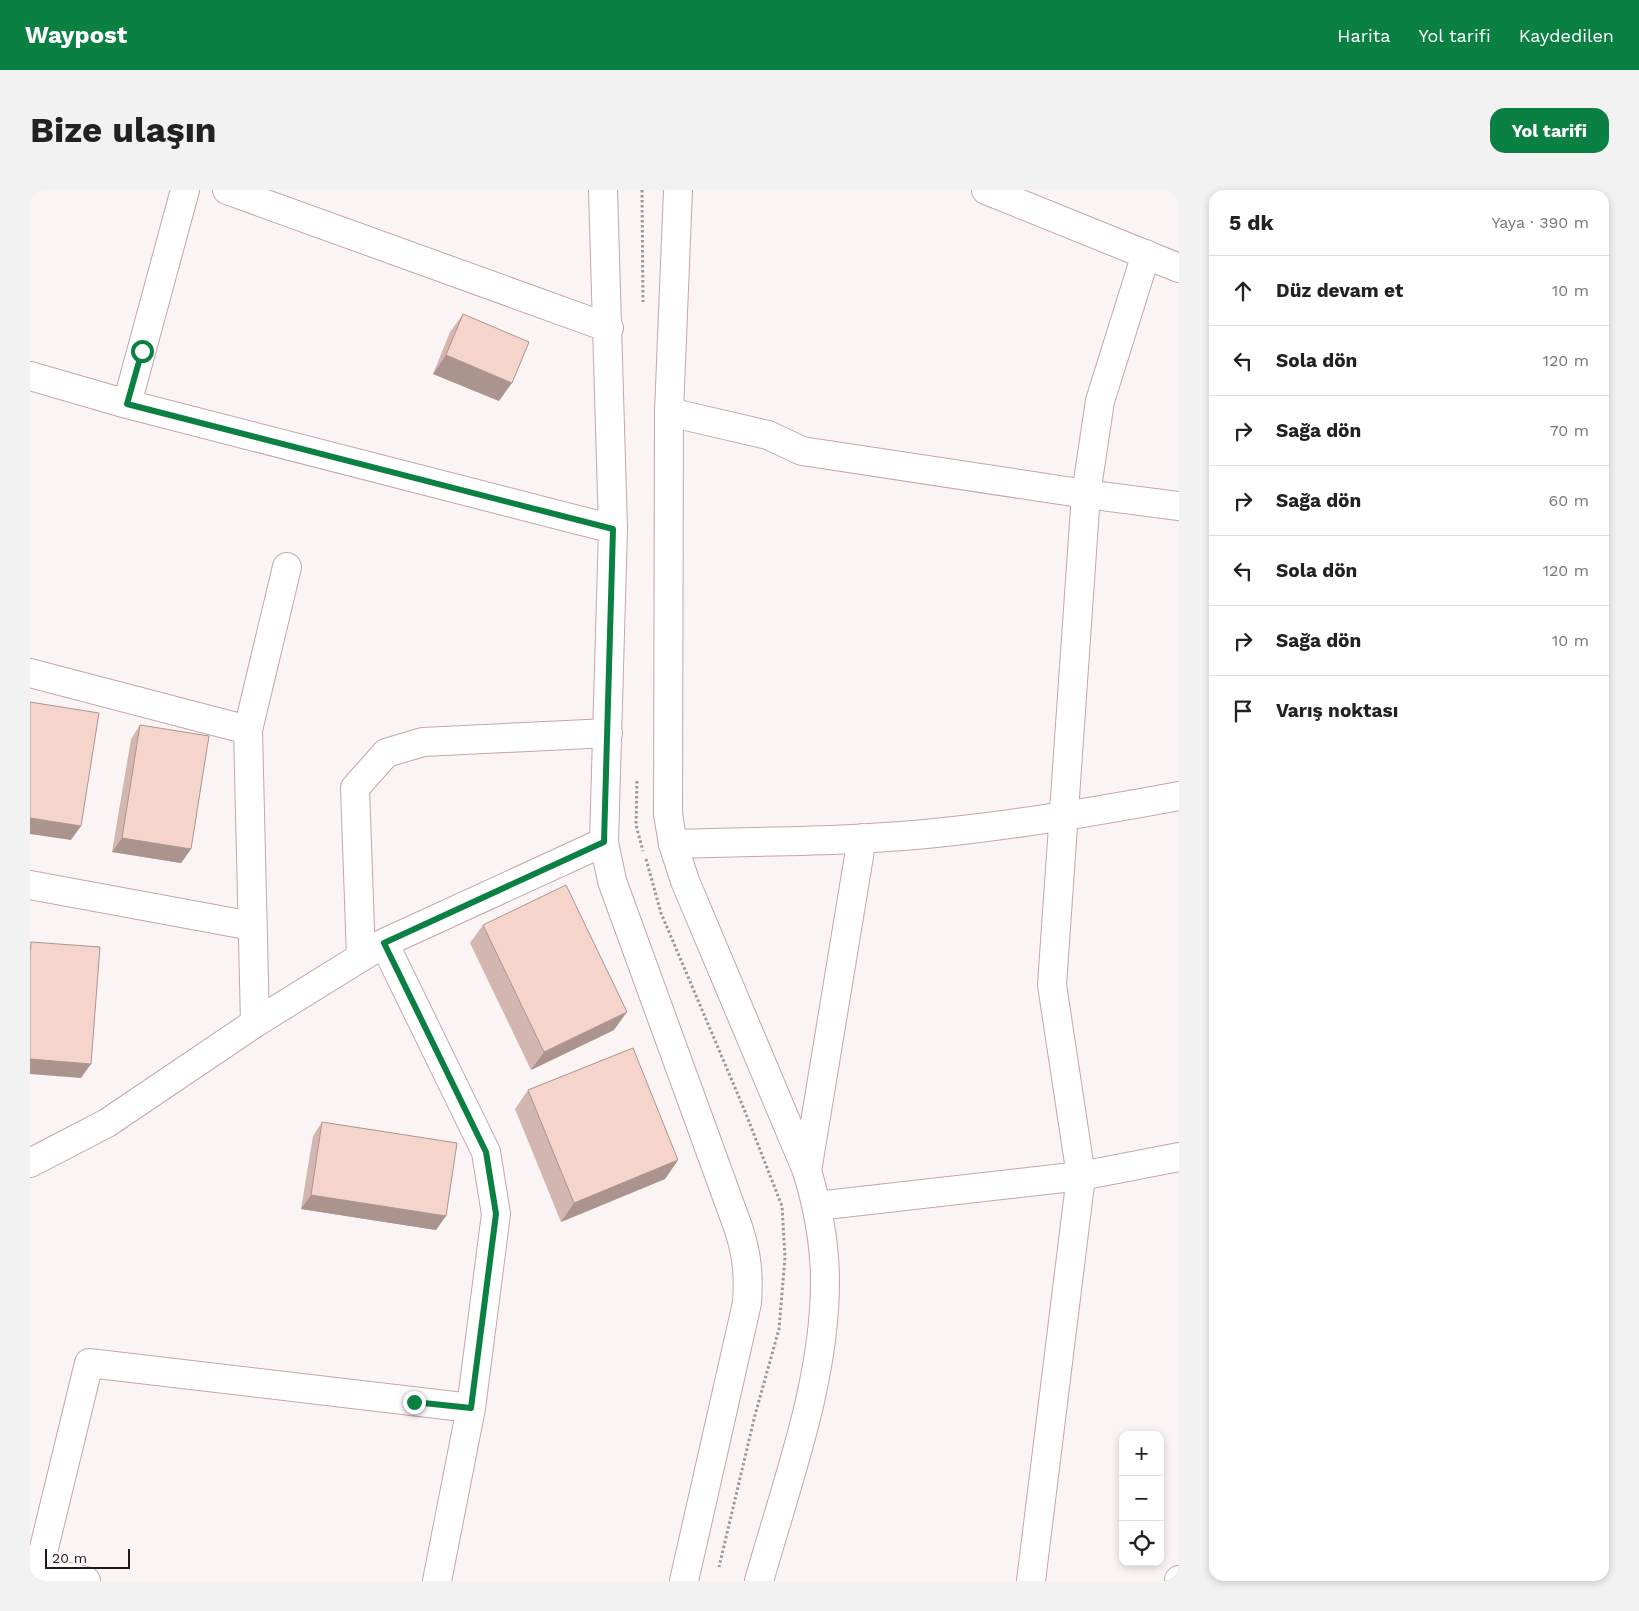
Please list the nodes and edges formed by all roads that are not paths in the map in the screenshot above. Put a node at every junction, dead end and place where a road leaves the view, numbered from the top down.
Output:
1 (185, 190) edge
2 (227, 190) edge
3 (603, 190) edge
4 (678, 190) edge
5 (986, 190) edge
6 (1146, 254) junction
7 (1179, 268) edge
8 (609, 328) junction
9 (30, 376) edge
10 (127, 404) junction
11 (669, 412) junction
12 (1086, 494) junction
13 (1179, 506) edge
14 (613, 529) junction
15 (287, 567) dead end
16 (30, 673) edge
17 (248, 730) junction
18 (608, 734) junction
19 (1179, 796) edge
20 (1063, 817) junction
21 (862, 838) junction
22 (604, 842) junction
23 (673, 844) junction
24 (30, 885) edge
25 (252, 926) junction
26 (384, 943) junction
27 (360, 957) junction
28 (255, 1023) junction
29 (1179, 1157) edge
30 (30, 1164) edge
31 (807, 1171) junction
32 (1081, 1176) junction
33 (818, 1206) junction
34 (471, 1408) junction
35 (35, 1573) edge
36 (86, 1581) edge
37 (437, 1581) edge
38 (684, 1581) edge
39 (759, 1581) edge
40 (1031, 1581) edge

1 - 10 street
2 - 8 street
3 - 8 street
4 - 11 street
5 - 6 street
6 - 7 street
6 - 12 street
8 - 14 street
9 - 10 street
10 - 14 street
11 - 12 street
11 - 23 street
12 - 13 street
12 - 20 street
14 - 18 street
15 - 17 street
16 - 17 street
17 - 25 street
18 - 22 street
18 - 27 street
19 - 20 street
20 - 21 street
20 - 32 street
21 - 23 street
21 - 31 street
22 - 26 street
22 - 38 street
23 - 31 street
24 - 25 street
25 - 28 street
26 - 27 street
26 - 34 street
27 - 28 street
28 - 30 street
29 - 32 street
31 - 33 street
32 - 33 street
32 - 40 street
33 - 39 street
34 - 35 street
34 - 37 street
35 - 36 street

